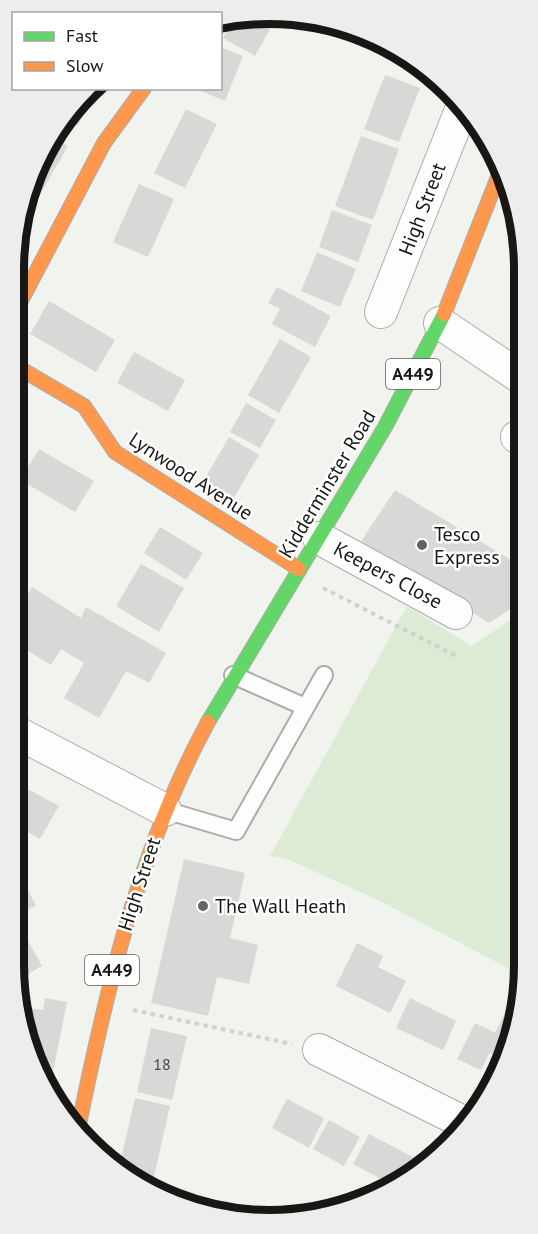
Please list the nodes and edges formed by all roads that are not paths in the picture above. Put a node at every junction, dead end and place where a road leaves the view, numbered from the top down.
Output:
1 (143, 90) edge
2 (459, 115) edge
3 (497, 180) edge
4 (24, 295) edge
5 (381, 312) dead end
6 (440, 323) junction
7 (24, 371) edge
8 (514, 373) edge
9 (319, 538) junction
10 (297, 572) junction
11 (456, 612) dead end
12 (233, 675) junction
13 (324, 675) dead end
14 (305, 707) junction
15 (24, 736) edge
16 (165, 810) junction
17 (320, 1050) road end
18 (80, 1120) edge
19 (459, 1120) edge

1 - 4 main road
2 - 5 street, High Street
3 - 6 main road, Kidderminster Road / A449
6 - 8 street
6 - 9 main road, Kidderminster Road / A449
7 - 10 main road, Lynwood Avenue
9 - 10 main road, Kidderminster Road / A449
9 - 11 street, Keepers Close
10 - 12 main road, Kidderminster Road / A449
12 - 14 lane
12 - 16 main road, Kidderminster Road / A449
13 - 14 lane
14 - 16 lane
15 - 16 street
16 - 18 main road, High Street / A449
17 - 19 street

